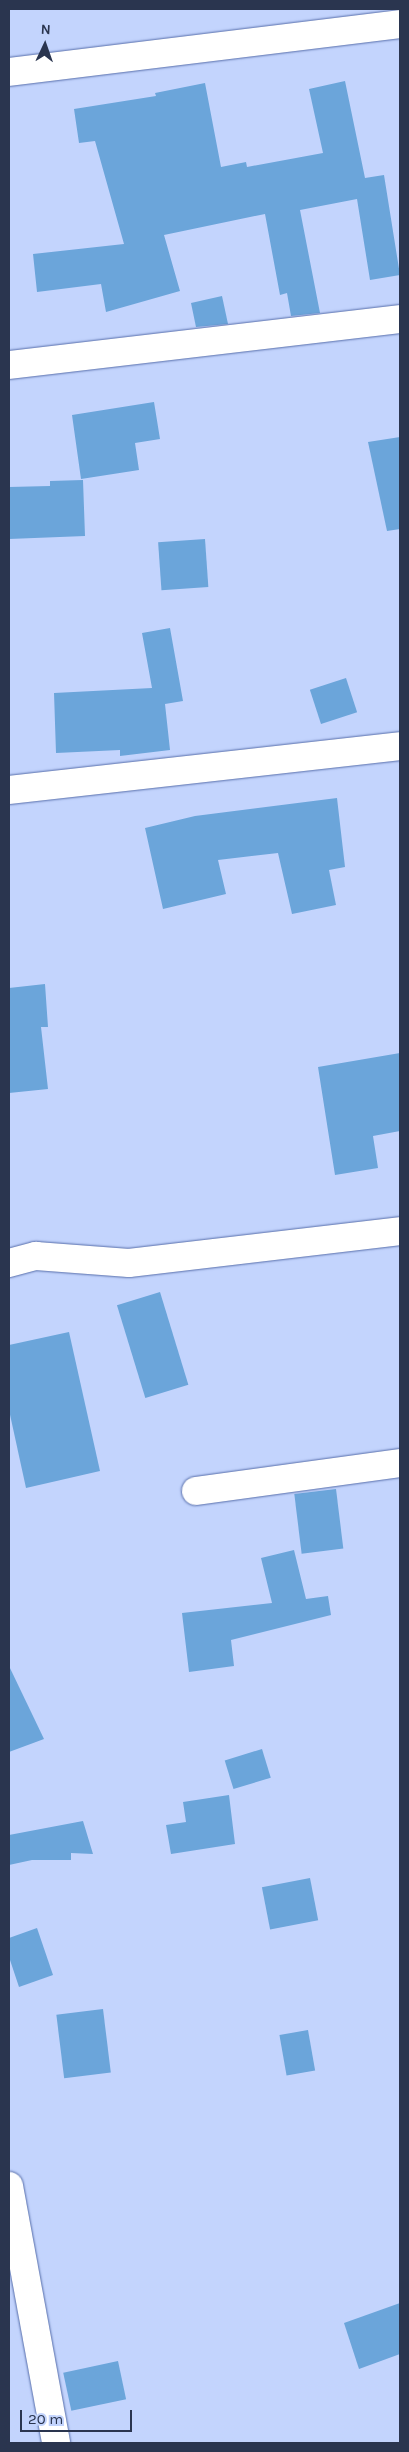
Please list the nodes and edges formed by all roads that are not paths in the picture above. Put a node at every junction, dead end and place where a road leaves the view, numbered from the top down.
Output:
1 (400, 24) edge
2 (9, 72) edge
3 (400, 319) edge
4 (9, 365) edge
5 (400, 746) edge
6 (9, 790) edge
7 (400, 1231) edge
8 (9, 1263) edge
9 (400, 1463) edge
10 (196, 1491) dead end
11 (9, 2186) edge
12 (56, 2443) edge

1 - 2 street
3 - 4 street
5 - 6 street
7 - 8 street
9 - 10 street
11 - 12 street

